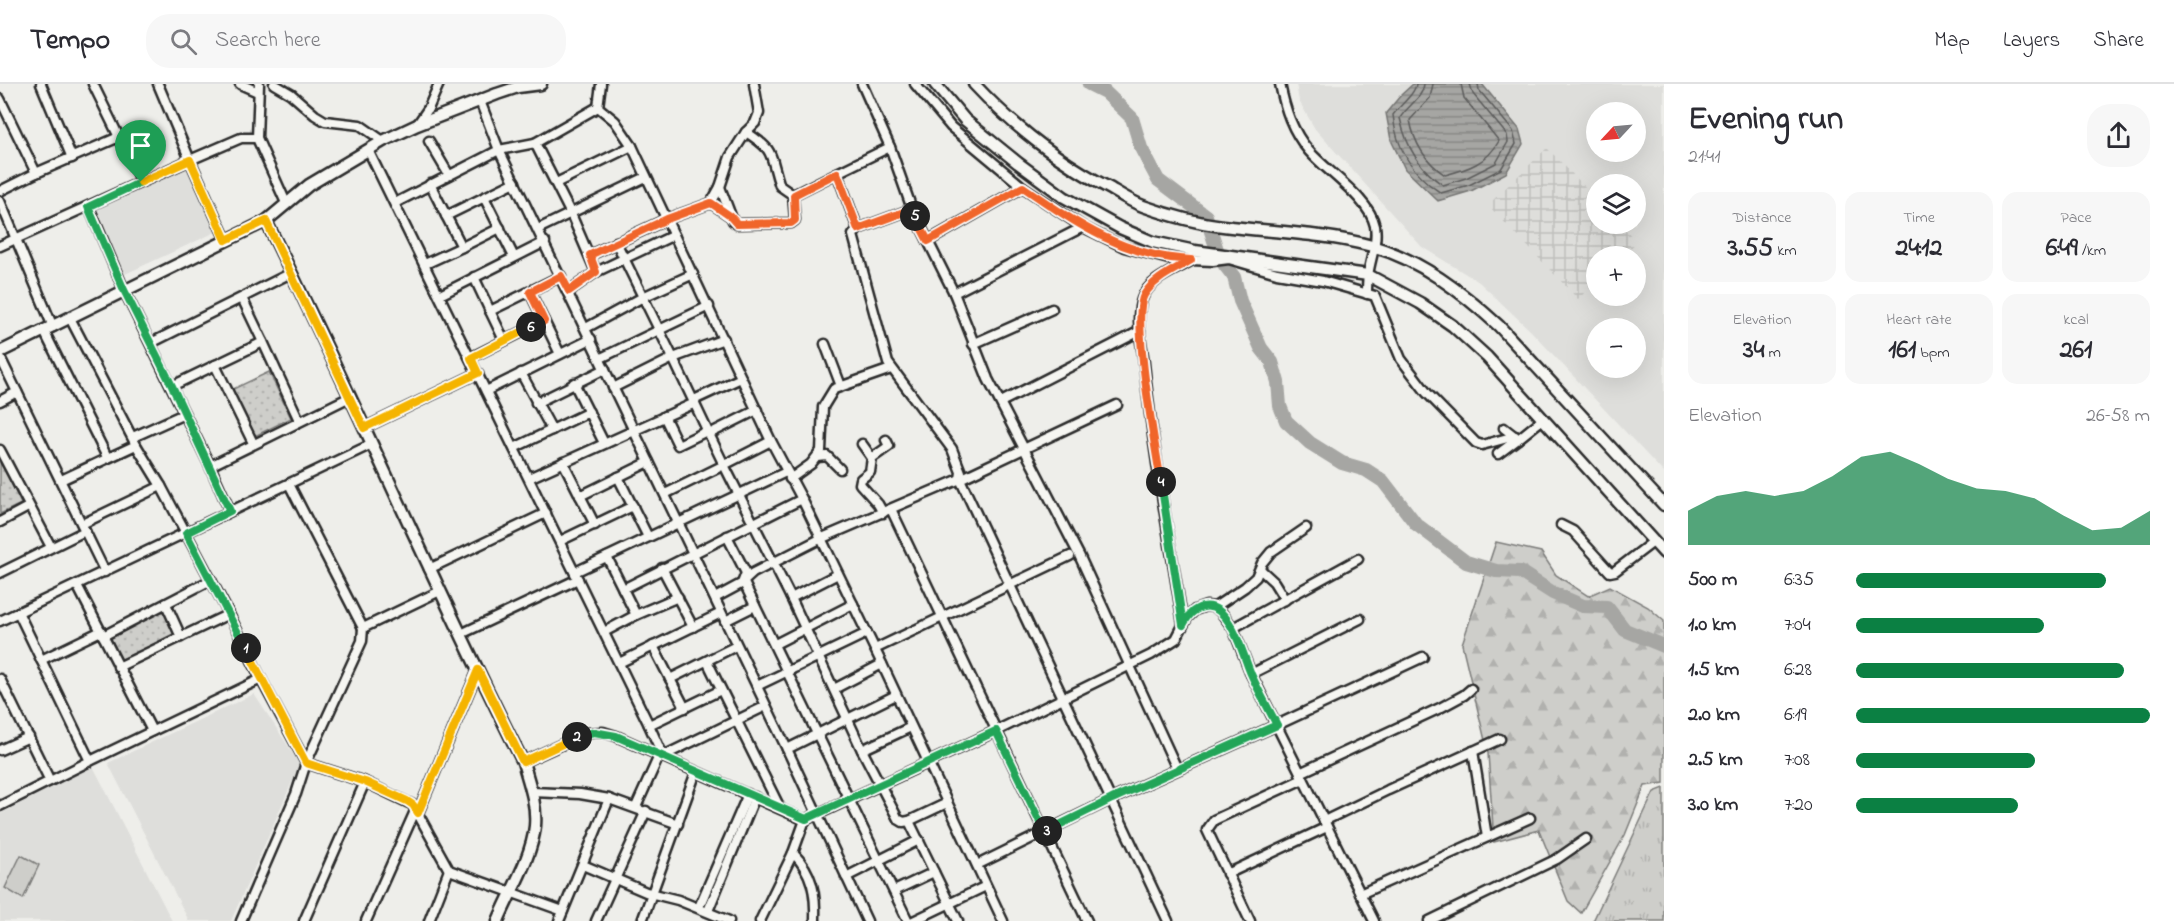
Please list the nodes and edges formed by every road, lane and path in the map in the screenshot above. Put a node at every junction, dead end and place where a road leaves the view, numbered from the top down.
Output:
1 (41, 84) edge
2 (93, 84) edge
3 (159, 84) edge
4 (240, 84) edge
5 (274, 84) edge
6 (439, 84) edge
7 (540, 84) edge
8 (601, 84) edge
9 (754, 84) edge
10 (862, 84) edge
11 (915, 84) edge
12 (936, 84) edge
13 (974, 84) edge
14 (1280, 84) edge
15 (259, 88) edge
16 (0, 99) edge
17 (480, 101) junction
18 (598, 107) junction
19 (417, 125) junction
20 (746, 132) junction
21 (119, 137) junction
22 (257, 138) junction
23 (383, 141) junction
24 (429, 141) dead end
25 (535, 143) junction
26 (632, 146) junction
27 (890, 147) junction
28 (368, 150) junction
29 (499, 150) junction
30 (72, 158) junction
31 (190, 160) junction
32 (36, 173) junction
33 (837, 173) junction
34 (448, 176) junction
35 (646, 177) junction
36 (141, 182) junction
37 (515, 182) junction
38 (556, 183) junction
39 (430, 184) junction
40 (720, 187) junction
41 (1023, 187) junction
42 (0, 191) edge
43 (794, 195) junction
44 (484, 197) junction
45 (0, 201) edge
46 (286, 203) junction
47 (395, 203) junction
48 (711, 203) junction
49 (88, 207) junction
50 (912, 209) junction
51 (571, 214) junction
52 (446, 216) junction
53 (730, 216) junction
54 (667, 219) junction
55 (266, 221) junction
56 (1083, 227) junction
57 (500, 228) junction
58 (538, 229) junction
59 (858, 229) junction
60 (674, 235) junction
61 (17, 238) junction
62 (226, 240) junction
63 (928, 241) junction
64 (545, 242) junction
65 (616, 242) junction
66 (0, 246) edge
67 (462, 247) junction
68 (1374, 247) junction
69 (590, 255) junction
70 (1193, 256) junction
71 (514, 257) junction
72 (1235, 257) junction
73 (625, 258) junction
74 (425, 264) junction
75 (596, 272) junction
76 (291, 273) junction
77 (693, 274) junction
78 (1368, 275) junction
79 (561, 276) junction
80 (474, 277) junction
81 (124, 290) junction
82 (569, 291) junction
83 (530, 292) junction
84 (954, 293) junction
85 (1367, 294) junction
86 (440, 295) junction
87 (644, 297) junction
88 (242, 298) junction
89 (709, 306) junction
90 (1052, 309) dead end
91 (490, 310) junction
92 (70, 318) junction
93 (544, 321) junction
94 (585, 328) junction
95 (48, 329) junction
96 (658, 330) junction
97 (1140, 331) junction
98 (591, 339) junction
99 (724, 339) junction
100 (504, 340) junction
101 (263, 342) junction
102 (151, 343) junction
103 (825, 344) dead end
104 (973, 344) junction
105 (0, 352) edge
106 (560, 354) junction
107 (0, 357) edge
108 (471, 358) junction
109 (601, 358) junction
110 (672, 358) junction
111 (215, 365) junction
112 (605, 369) junction
113 (891, 369) junction
114 (478, 373) junction
115 (521, 373) junction
116 (741, 378) junction
117 (574, 383) junction
118 (172, 386) junction
119 (841, 386) junction
120 (613, 388) junction
121 (486, 390) junction
122 (17, 392) junction
123 (350, 397) junction
124 (0, 401) edge
125 (1001, 402) junction
126 (695, 403) junction
127 (536, 404) junction
128 (1117, 405) dead end
129 (757, 410) junction
130 (589, 412) junction
131 (184, 414) junction
132 (664, 416) junction
133 (1543, 419) junction
134 (299, 420) junction
135 (364, 428) junction
136 (1504, 428) dead end
137 (633, 429) junction
138 (552, 430) junction
139 (708, 432) junction
140 (1516, 438) junction
141 (886, 440) dead end
142 (135, 441) junction
143 (771, 441) junction
144 (253, 443) junction
145 (372, 444) junction
146 (604, 444) junction
147 (862, 444) dead end
148 (514, 448) junction
149 (1024, 449) junction
150 (0, 450) edge
151 (1498, 454) dead end
152 (818, 457) junction
153 (107, 458) junction
154 (872, 458) junction
155 (563, 462) junction
156 (649, 462) junction
157 (724, 465) junction
158 (210, 466) junction
159 (840, 469) dead end
160 (788, 475) junction
161 (618, 477) junction
162 (529, 478) junction
163 (960, 479) junction
164 (61, 480) junction
165 (290, 484) junction
166 (161, 486) junction
167 (664, 494) junction
168 (739, 494) junction
169 (579, 496) junction
170 (802, 499) junction
171 (1664, 505) edge
172 (633, 506) junction
173 (28, 507) junction
174 (230, 511) junction
175 (887, 511) junction
176 (546, 513) junction
177 (0, 522) edge
178 (678, 523) junction
179 (754, 523) junction
180 (595, 525) junction
181 (1561, 525) dead end
182 (84, 527) junction
183 (1306, 528) dead end
184 (186, 533) junction
185 (727, 536) junction
186 (648, 537) junction
187 (820, 538) junction
188 (560, 541) junction
189 (1653, 542) junction
190 (51, 547) junction
191 (694, 553) junction
192 (1664, 554) edge
193 (1070, 556) dead end
194 (607, 557) junction
195 (1358, 559) dead end
196 (773, 562) junction
197 (662, 568) junction
198 (429, 569) junction
199 (1261, 570) junction
200 (105, 572) junction
201 (0, 573) edge
202 (838, 574) junction
203 (577, 576) junction
204 (211, 580) junction
205 (743, 581) junction
206 (77, 585) junction
207 (1010, 585) junction
208 (623, 589) junction
209 (440, 591) junction
210 (678, 597) junction
211 (715, 598) junction
212 (791, 598) junction
213 (1285, 600) junction
214 (166, 604) junction
215 (853, 604) junction
216 (755, 606) junction
217 (1215, 607) junction
218 (18, 612) junction
219 (229, 614) junction
220 (636, 615) junction
221 (723, 617) junction
222 (942, 618) junction
223 (1360, 619) dead end
224 (0, 621) edge
225 (1183, 625) junction
226 (693, 627) junction
227 (363, 628) junction
228 (806, 628) junction
229 (1233, 628) junction
230 (604, 632) junction
231 (867, 633) junction
232 (102, 634) junction
233 (460, 634) junction
234 (181, 637) junction
235 (775, 644) junction
236 (653, 646) junction
237 (736, 646) junction
238 (875, 649) junction
239 (817, 656) junction
240 (1422, 657) dead end
241 (42, 660) junction
242 (707, 661) junction
243 (619, 663) junction
244 (882, 664) junction
245 (1129, 665) junction
246 (118, 667) junction
247 (478, 670) junction
248 (787, 671) junction
249 (1251, 674) junction
250 (0, 679) edge
251 (261, 679) junction
252 (670, 679) junction
253 (756, 686) junction
254 (1471, 688) dead end
255 (834, 689) junction
256 (721, 690) junction
257 (896, 695) junction
258 (1063, 697) junction
259 (766, 705) junction
260 (685, 708) junction
261 (736, 720) junction
262 (848, 720) junction
263 (650, 725) junction
264 (1277, 725) junction
265 (911, 727) junction
266 (152, 731) junction
267 (996, 731) junction
268 (817, 734) junction
269 (28, 737) junction
270 (1500, 739) dead end
271 (787, 749) junction
272 (0, 750) edge
273 (862, 750) junction
274 (1473, 751) junction
275 (661, 756) junction
276 (90, 761) junction
277 (523, 762) junction
278 (928, 762) junction
279 (306, 763) junction
280 (1177, 769) junction
281 (696, 772) junction
282 (1302, 776) junction
283 (50, 781) junction
284 (365, 782) junction
285 (879, 784) junction
286 (532, 792) junction
287 (751, 795) junction
288 (609, 799) junction
289 (848, 799) junction
290 (1112, 799) junction
291 (948, 803) junction
292 (0, 806) edge
293 (636, 807) junction
294 (780, 809) junction
295 (417, 811) junction
296 (646, 811) junction
297 (816, 815) junction
298 (1530, 818) dead end
299 (806, 819) junction
300 (909, 821) junction
301 (678, 824) junction
302 (1326, 824) junction
303 (1045, 832) junction
304 (1487, 837) junction
305 (1586, 838) dead end
306 (919, 840) junction
307 (793, 853) junction
308 (879, 861) junction
309 (583, 865) junction
310 (976, 865) junction
311 (449, 870) junction
312 (934, 872) junction
313 (1227, 874) junction
314 (846, 877) junction
315 (616, 880) junction
316 (986, 886) junction
317 (894, 891) junction
318 (510, 892) junction
319 (652, 892) junction
320 (1360, 894) junction
321 (950, 903) junction
322 (704, 909) junction
323 (563, 911) junction
324 (241, 921) edge
325 (304, 921) edge
326 (366, 921) edge
327 (429, 921) edge
328 (498, 921) edge
329 (560, 921) edge
330 (596, 921) edge
331 (642, 921) edge
332 (729, 921) edge
333 (760, 921) edge
334 (815, 921) edge
335 (867, 921) edge
336 (908, 921) edge
337 (913, 921) edge
338 (958, 921) edge
339 (1003, 921) edge
340 (1087, 921) edge
341 (1168, 921) edge
342 (1250, 921) edge
343 (1374, 921) edge
344 (1429, 921) edge

1 - 30 street
2 - 21 street
3 - 31 street
4 - 15 street
5 - 23 street
6 - 19 street
7 - 17 main road
8 - 18 street
9 - 20 street
10 - 27 street
11 - 41 street
12 - 70 main road
13 - 68 main road
14 - 68 street
15 - 22 street
16 - 32 street
17 - 19 main road
17 - 29 street
18 - 25 street
18 - 26 street
19 - 23 main road
20 - 40 street
20 - 43 street
21 - 30 street
21 - 36 street
22 - 31 street
22 - 46 street
23 - 28 main road
24 - 34 street
25 - 29 street
25 - 38 street
26 - 35 street
26 - 38 street
27 - 33 street
27 - 50 street
28 - 46 main road
28 - 47 street
29 - 34 street
29 - 37 street
30 - 32 street
31 - 36 street
31 - 62 street
32 - 42 street
33 - 43 street
33 - 59 street
34 - 39 street
35 - 51 street
35 - 54 street
36 - 49 street
37 - 44 street
37 - 58 street
38 - 51 street
39 - 47 street
39 - 52 street
40 - 48 street
40 - 53 street
41 - 56 street
41 - 63 street
43 - 53 street
44 - 52 street
44 - 57 street
45 - 61 street
46 - 55 main road
47 - 74 street
48 - 53 street
48 - 54 street
49 - 61 street
49 - 81 street
50 - 59 street
50 - 63 street
51 - 58 street
51 - 69 street
52 - 67 street
54 - 60 street
54 - 65 street
55 - 62 main road
55 - 76 main road
56 - 70 street
56 - 84 street
57 - 67 street
57 - 71 street
58 - 64 street
59 - 113 street
60 - 73 street
60 - 77 street
61 - 66 street
61 - 95 street
62 - 81 main road
63 - 84 street
64 - 71 street
64 - 79 street
65 - 69 street
65 - 73 street
67 - 74 street
68 - 78 street
68 - 171 main road
69 - 75 street
70 - 72 main road
70 - 72 street
70 - 97 street
71 - 80 street
72 - 78 main road
72 - 85 street
73 - 75 street
73 - 87 street
74 - 86 street
75 - 82 street
76 - 88 street
76 - 123 main road
77 - 87 street
77 - 89 street
78 - 85 street
78 - 133 main road
79 - 82 street
79 - 83 street
80 - 86 street
80 - 91 street
81 - 92 main road
81 - 102 street
82 - 94 street
83 - 91 street
83 - 93 street
84 - 104 street
85 - 140 street
86 - 108 street
87 - 94 street
87 - 96 street
88 - 101 street
88 - 102 street
89 - 96 street
89 - 99 street
90 - 104 street
91 - 100 street
92 - 95 main road
92 - 142 street
93 - 100 street
93 - 106 street
94 - 98 street
95 - 105 main road
95 - 153 street
96 - 109 street
96 - 110 street
97 - 125 street
97 - 225 street
98 - 106 street
98 - 109 street
99 - 110 street
99 - 116 street
100 - 108 street
101 - 111 street
101 - 134 street
102 - 118 street
103 - 119 street
104 - 125 street
106 - 115 street
107 - 122 street
108 - 114 street
109 - 112 street
110 - 120 street
110 - 126 street
111 - 118 street
111 - 144 street
112 - 117 street
112 - 120 street
113 - 119 street
113 - 163 street
114 - 121 street
114 - 135 street
115 - 121 street
115 - 127 street
116 - 126 street
116 - 129 street
117 - 127 street
117 - 130 street
118 - 131 street
119 - 152 street
120 - 137 street
121 - 148 street
122 - 124 street
122 - 164 street
123 - 134 street
123 - 135 main road
125 - 149 street
126 - 132 street
126 - 139 street
127 - 138 street
128 - 149 street
129 - 139 street
129 - 143 street
130 - 138 street
130 - 146 street
131 - 142 street
131 - 158 street
132 - 137 street
132 - 139 street
133 - 140 street
133 - 189 main road
134 - 144 street
135 - 145 main road
136 - 140 street
137 - 146 street
137 - 156 street
138 - 148 street
139 - 157 street
140 - 151 street
141 - 154 street
142 - 153 street
142 - 166 street
143 - 157 street
143 - 160 street
144 - 158 street
145 - 165 street
145 - 198 main road
146 - 155 street
147 - 154 street
148 - 162 street
149 - 163 street
149 - 245 street
150 - 173 street
152 - 159 street
152 - 160 street
153 - 164 street
154 - 175 street
155 - 162 street
155 - 169 street
156 - 161 street
156 - 167 street
157 - 167 street
157 - 168 street
158 - 174 street
160 - 168 street
160 - 170 street
161 - 169 street
161 - 172 street
162 - 176 street
163 - 175 street
163 - 207 street
164 - 182 street
165 - 174 street
165 - 227 street
166 - 182 street
166 - 184 street
167 - 178 street
168 - 178 street
168 - 179 street
169 - 180 street
170 - 179 street
170 - 187 street
172 - 180 street
172 - 186 street
173 - 177 street
173 - 190 street
174 - 184 street
175 - 187 street
175 - 222 street
176 - 188 street
176 - 198 street
178 - 186 street
178 - 191 street
179 - 185 street
179 - 196 street
180 - 188 street
181 - 189 street
182 - 190 street
182 - 200 street
183 - 199 street
184 - 200 street
184 - 204 street
185 - 191 street
185 - 205 street
186 - 194 street
187 - 196 street
187 - 202 street
188 - 203 street
189 - 192 main road
190 - 201 street
191 - 197 street
191 - 211 street
193 - 207 street
194 - 203 street
194 - 208 street
195 - 213 street
196 - 205 street
196 - 212 street
197 - 208 street
197 - 210 street
198 - 209 main road
199 - 213 street
199 - 217 street
200 - 206 street
202 - 212 street
202 - 215 street
203 - 230 street
203 - 233 street
204 - 214 street
204 - 219 street
205 - 211 street
205 - 216 street
206 - 218 street
206 - 232 street
207 - 222 street
207 - 258 street
208 - 220 street
209 - 227 street
209 - 233 main road
210 - 220 street
210 - 226 street
211 - 221 street
212 - 228 street
213 - 229 street
214 - 232 street
214 - 234 street
215 - 228 street
215 - 231 street
216 - 221 street
216 - 235 street
217 - 225 street
217 - 229 street
218 - 224 street
218 - 241 street
219 - 234 street
219 - 251 street
220 - 230 street
221 - 226 street
221 - 237 street
222 - 238 street
222 - 267 street
223 - 249 street
225 - 245 street
226 - 236 street
227 - 279 street
228 - 235 street
228 - 239 street
229 - 249 street
230 - 243 street
231 - 238 street
231 - 239 street
232 - 241 street
232 - 246 street
233 - 247 main road
234 - 246 street
235 - 248 street
236 - 243 street
236 - 252 street
237 - 242 street
237 - 253 street
238 - 244 street
239 - 248 street
239 - 255 street
240 - 264 street
241 - 276 street
242 - 252 street
242 - 256 street
243 - 263 street
244 - 255 street
244 - 257 street
245 - 258 street
245 - 280 street
246 - 266 street
247 - 277 main road
247 - 295 street
248 - 253 street
248 - 268 street
249 - 264 street
250 - 269 street
251 - 266 street
251 - 279 street
252 - 260 street
253 - 259 street
254 - 282 street
255 - 262 street
256 - 260 street
256 - 261 street
257 - 262 street
257 - 265 street
258 - 267 street
258 - 290 street
259 - 261 street
259 - 271 street
260 - 263 street
261 - 275 street
261 - 294 street
262 - 268 street
262 - 273 street
263 - 275 street
264 - 280 street
264 - 282 street
265 - 273 street
265 - 278 street
266 - 276 street
267 - 278 street
267 - 303 street
268 - 271 street
268 - 289 street
269 - 272 street
269 - 283 street
270 - 274 street
271 - 297 street
273 - 285 street
274 - 302 street
274 - 304 street
275 - 277 street
275 - 281 street
275 - 293 street
276 - 283 street
277 - 286 main road
278 - 285 street
278 - 291 street
279 - 284 street
279 - 324 street
280 - 290 street
281 - 287 street
281 - 301 street
282 - 302 street
282 - 313 street
283 - 292 street
284 - 295 street
284 - 325 street
285 - 289 street
285 - 300 street
286 - 288 street
286 - 318 main road
287 - 294 street
287 - 322 street
288 - 293 street
288 - 309 street
289 - 297 street
289 - 308 street
290 - 303 street
290 - 341 street
291 - 300 street
291 - 310 street
293 - 296 street
294 - 299 street
295 - 311 street
295 - 326 street
296 - 301 street
296 - 315 street
297 - 299 street
297 - 314 street
298 - 304 street
299 - 307 street
300 - 306 street
301 - 319 street
302 - 313 street
302 - 320 street
303 - 310 street
303 - 340 street
304 - 320 street
305 - 344 street
306 - 308 street
306 - 312 street
307 - 333 street
307 - 334 street
308 - 314 street
308 - 317 street
309 - 315 street
309 - 323 street
310 - 316 street
311 - 318 street
311 - 327 street
312 - 317 street
312 - 321 street
313 - 342 street
314 - 335 street
315 - 319 street
315 - 330 street
316 - 321 street
316 - 339 street
317 - 336 street
318 - 323 street
318 - 328 main road
319 - 322 street
319 - 331 street
320 - 343 street
321 - 337 street
321 - 338 street
322 - 332 street
323 - 329 street

